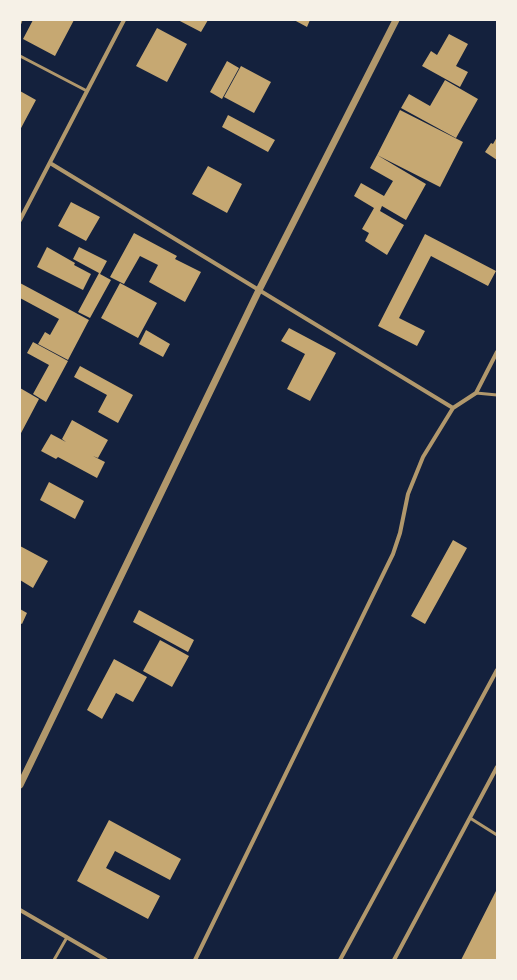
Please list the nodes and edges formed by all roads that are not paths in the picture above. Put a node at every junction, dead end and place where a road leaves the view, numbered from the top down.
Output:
1 (124, 20) edge
2 (396, 20) edge
3 (20, 56) edge
4 (87, 91) junction
5 (50, 163) junction
6 (20, 220) edge
7 (259, 290) junction
8 (497, 352) edge
9 (476, 393) junction
10 (497, 395) edge
11 (453, 408) junction
12 (497, 670) edge
13 (497, 767) edge
14 (20, 785) edge
15 (470, 818) junction
16 (497, 835) edge
17 (20, 910) edge
18 (66, 938) junction
19 (54, 960) edge
20 (106, 960) edge
21 (195, 960) edge
22 (340, 960) edge
23 (394, 960) edge

1 - 4 street
2 - 7 street
3 - 4 lane
4 - 5 street
5 - 6 street
5 - 7 street
7 - 11 street
7 - 14 street
8 - 9 street
9 - 10 lane
9 - 11 street
11 - 21 street
12 - 22 street
13 - 15 street
15 - 16 lane
15 - 23 street
17 - 18 street
18 - 19 lane
18 - 20 street

